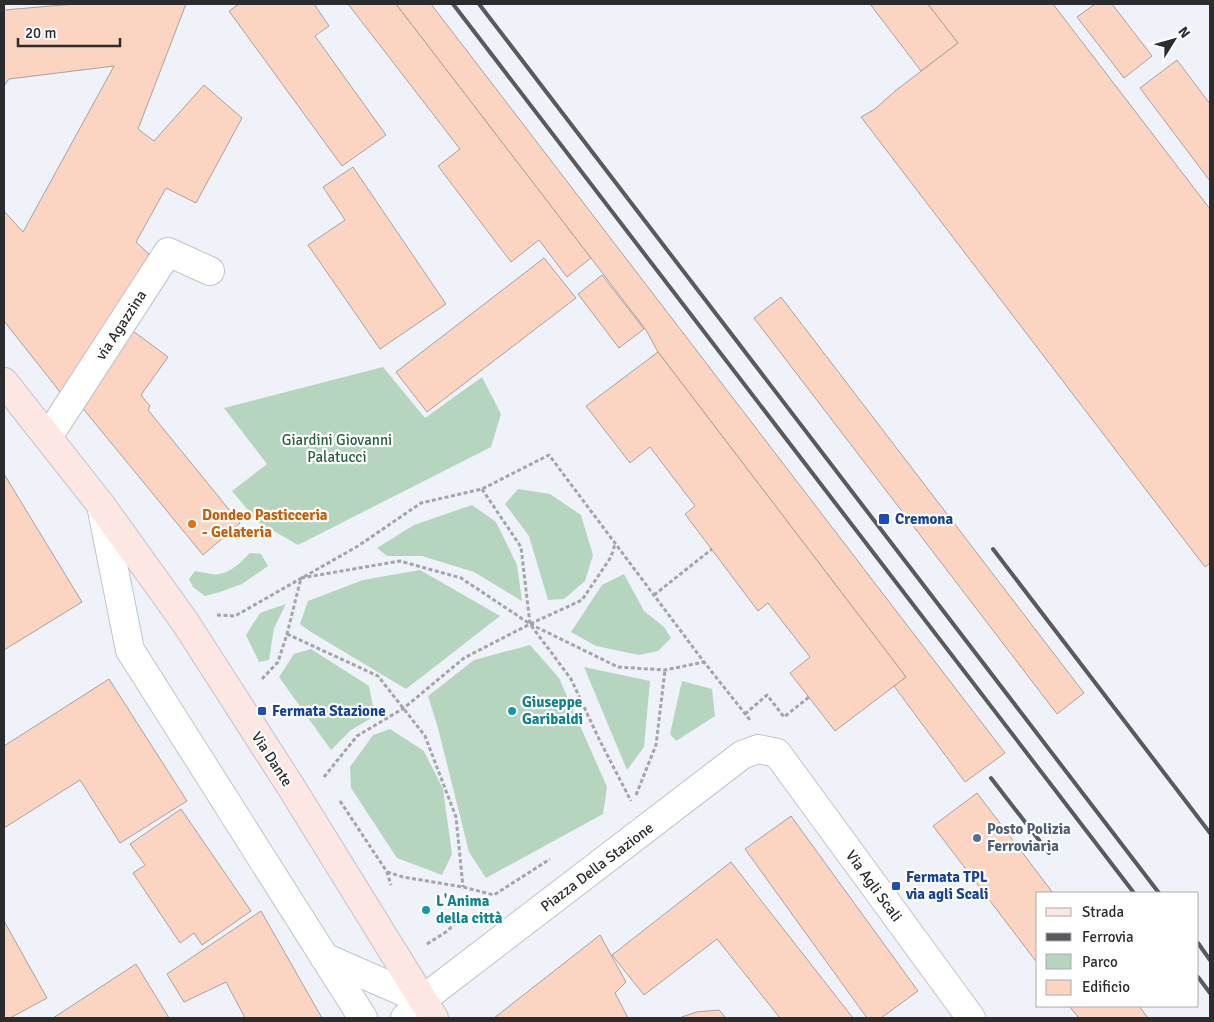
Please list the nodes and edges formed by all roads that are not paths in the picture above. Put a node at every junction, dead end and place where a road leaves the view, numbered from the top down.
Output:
1 (210, 271) dead end
2 (4, 382) edge
3 (48, 437) junction
4 (101, 505) junction
5 (777, 754) joint
6 (324, 957) junction
7 (420, 1012) edge
8 (363, 1018) edge
9 (971, 1018) edge

1 - 3 street, via Agazzina
2 - 3 main road, Via Dante
3 - 4 main road, Via Dante
4 - 6 street, Via Dante
4 - 7 main road, Via Dante
5 - 7 street, Piazza Della Stazione
5 - 9 street, Via Agli Scali
6 - 7 street
6 - 8 street, Via Dante

